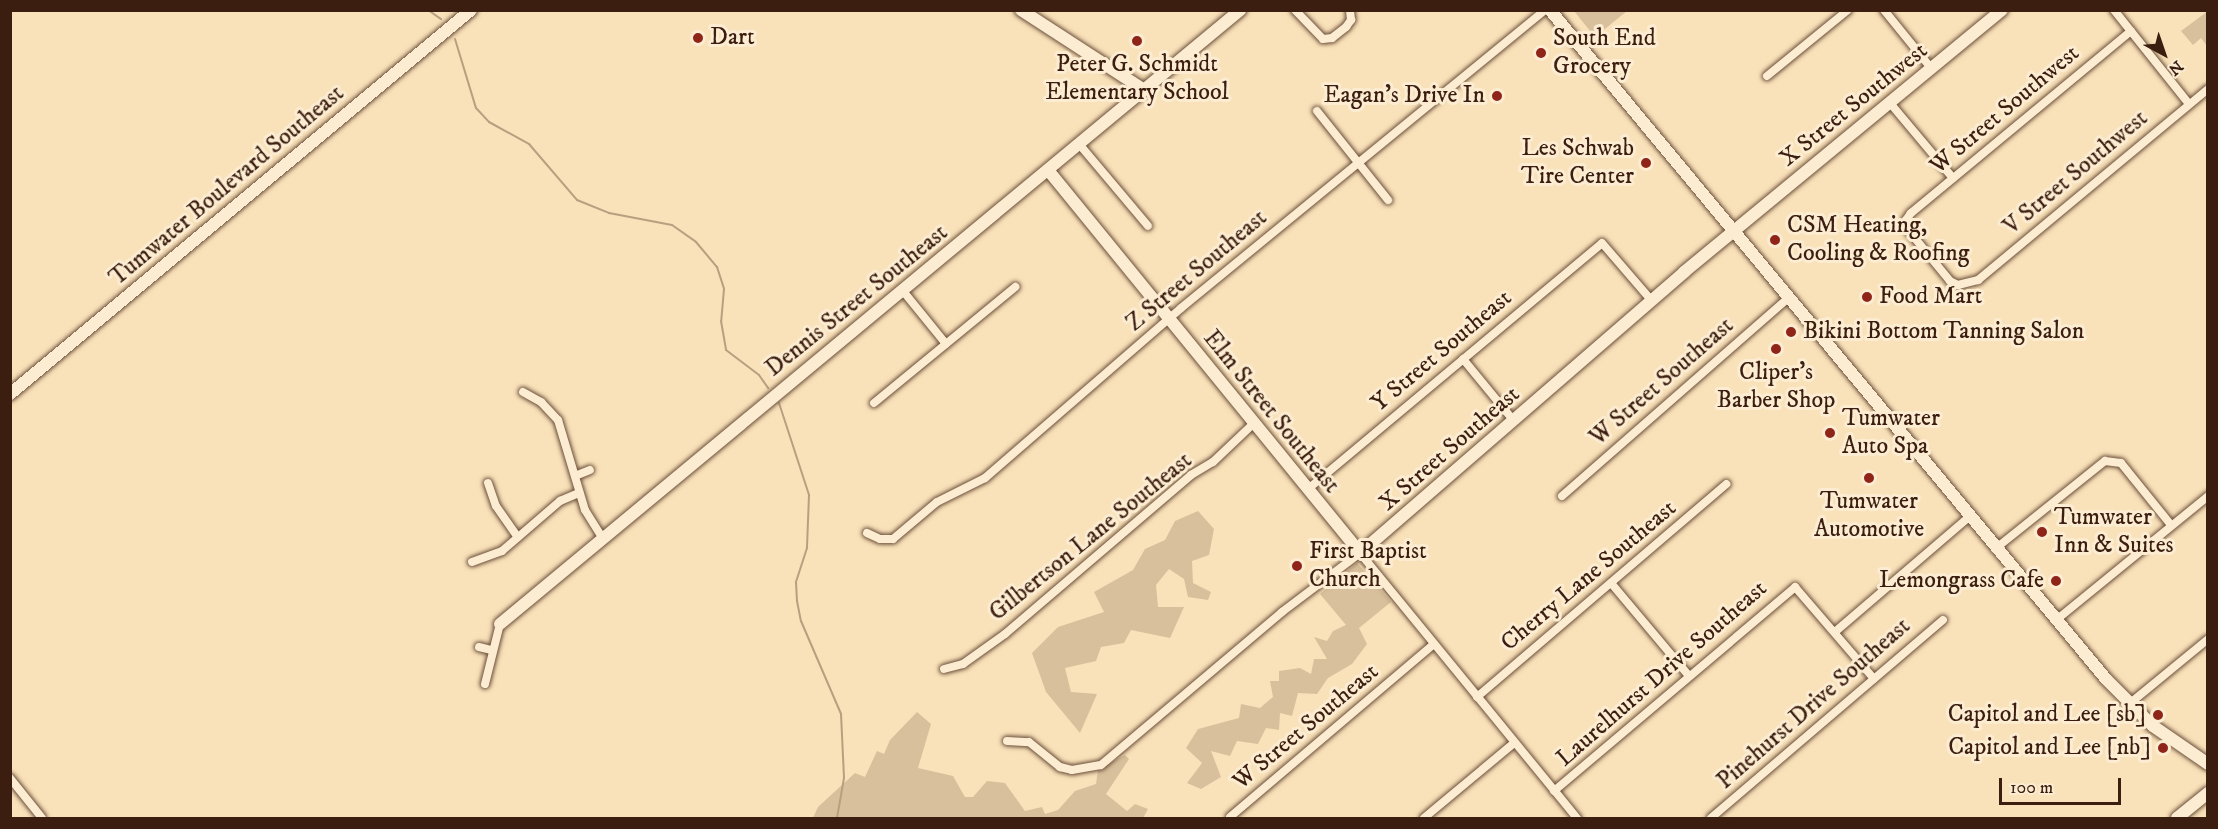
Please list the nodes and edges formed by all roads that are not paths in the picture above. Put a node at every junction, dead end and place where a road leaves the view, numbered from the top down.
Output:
1 (471, 10) edge
2 (1021, 10) edge
3 (1240, 10) edge
4 (1295, 10) edge
5 (1350, 10) edge
6 (1545, 10) edge
7 (1551, 10) edge
8 (1848, 10) edge
9 (1884, 10) edge
10 (2002, 10) edge
11 (2114, 10) edge
12 (2131, 31) junction
13 (1931, 68) junction
14 (1767, 76) dead end
15 (2208, 89) edge
16 (1144, 90) junction
17 (1890, 103) junction
18 (2189, 104) junction
19 (1317, 111) dead end
20 (1079, 144) junction
21 (1358, 161) junction
22 (1048, 170) junction
23 (1953, 178) junction
24 (1388, 200) dead end
25 (1906, 220) joint
26 (1148, 226) dead end
27 (1733, 232) junction
28 (1015, 287) dead end
29 (903, 291) junction
30 (1788, 298) junction
31 (1652, 301) junction
32 (1169, 319) junction
33 (946, 344) junction
34 (1463, 359) junction
35 (523, 393) dead end
36 (10, 394) edge
37 (874, 403) dead end
38 (1514, 421) junction
39 (1253, 424) junction
40 (590, 470) dead end
41 (575, 476) junction
42 (488, 483) dead end
43 (1726, 484) dead end
44 (1308, 489) junction
45 (579, 493) junction
46 (1562, 496) dead end
47 (2208, 496) edge
48 (1969, 517) junction
49 (2172, 525) junction
50 (867, 533) dead end
51 (518, 537) junction
52 (603, 539) junction
53 (1995, 549) junction
54 (1360, 553) junction
55 (472, 562) dead end
56 (1611, 583) junction
57 (1943, 620) dead end
58 (2055, 621) junction
59 (500, 624) joint
60 (1836, 631) junction
61 (2208, 639) edge
62 (1434, 644) junction
63 (480, 647) dead end
64 (491, 650) junction
65 (944, 669) dead end
66 (1689, 676) junction
67 (1874, 679) junction
68 (485, 684) dead end
69 (1478, 697) junction
70 (2125, 700) junction
71 (1007, 741) dead end
72 (1514, 742) junction
73 (2208, 764) edge
74 (10, 778) edge
75 (1554, 791) junction
76 (2208, 793) edge
77 (1230, 817) dead end
78 (42, 819) edge
79 (1424, 819) edge
80 (1577, 819) edge
81 (1711, 819) edge
82 (2178, 819) edge

1 - 36 street, Tumwater Boulevard Southeast
2 - 16 street
3 - 16 street, Dennis Street Southeast
4 - 5 street
6 - 21 street, Z Street Southeast
7 - 27 street
8 - 14 street
9 - 13 street
10 - 13 street, X Street Southwest
11 - 12 street
12 - 18 street
12 - 23 street, W Street Southwest
13 - 17 street, X Street Southwest
15 - 18 street, V Street Southwest
16 - 20 street, Dennis Street Southeast
17 - 23 street
17 - 27 street, X Street Southwest
18 - 25 street, V Street Southwest
19 - 21 street
20 - 22 street, Dennis Street Southeast
20 - 26 street
21 - 24 street
21 - 32 street, Z Street Southeast
22 - 29 street, Dennis Street Southeast
22 - 32 street, Elm Street Southeast
23 - 25 street, W Street Southwest
27 - 30 street
27 - 31 street, X Street Southeast
28 - 33 street
29 - 33 street
29 - 52 street, Dennis Street Southeast
30 - 46 street, W Street Southeast
30 - 48 street
31 - 34 street, Y Street Southeast
31 - 38 street, X Street Southeast
32 - 39 street, Elm Street Southeast
32 - 50 street, Z Street Southeast
33 - 37 street
34 - 38 street
34 - 44 street, Y Street Southeast
35 - 41 street
38 - 54 street, X Street Southeast
39 - 44 street, Elm Street Southeast
39 - 65 street, Gilbertson Lane Southeast
40 - 41 street
41 - 45 street
42 - 51 street
43 - 56 street, Cherry Lane Southeast
44 - 54 street, Elm Street Southeast
45 - 51 street
45 - 52 street
47 - 49 street
48 - 53 street
48 - 60 street
49 - 53 street
49 - 58 street
51 - 55 street
52 - 59 street, Dennis Street Southeast
53 - 58 street
54 - 62 street, Elm Street Southeast
54 - 71 street, X Street Southeast
56 - 66 street
56 - 69 street, Cherry Lane Southeast
57 - 67 street, Pinehurst Drive Southeast
58 - 70 street
59 - 64 street
60 - 66 street, Laurelhurst Drive Southeast
60 - 67 street
61 - 70 street
62 - 69 street, Elm Street Southeast
62 - 77 street, W Street Southeast
63 - 64 street
64 - 68 street
66 - 75 street, Laurelhurst Drive Southeast
67 - 81 street, Pinehurst Drive Southeast
69 - 72 street, Elm Street Southeast
70 - 73 street
72 - 75 street, Elm Street Southeast
72 - 79 street
74 - 78 street
75 - 80 street, Elm Street Southeast
76 - 82 street

